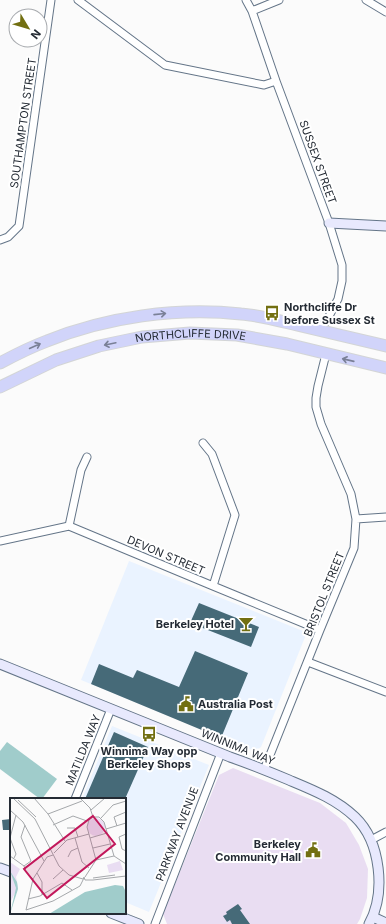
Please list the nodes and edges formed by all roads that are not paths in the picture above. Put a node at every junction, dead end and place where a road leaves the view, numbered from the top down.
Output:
1 (51, 0) edge
2 (78, 0) edge
3 (246, 0) edge
4 (279, 0) edge
5 (366, 0) edge
6 (252, 11) junction
7 (386, 12) edge
8 (276, 81) junction
9 (329, 223) junction
10 (386, 226) edge
11 (0, 240) edge
12 (316, 330) junction
13 (386, 346) edge
14 (326, 354) junction
15 (0, 363) edge
16 (386, 368) edge
17 (0, 387) edge
18 (203, 443) dead end
19 (87, 457) dead end
20 (386, 517) edge
21 (356, 518) junction
22 (69, 526) junction
23 (0, 541) edge
24 (212, 586) junction
25 (320, 630) junction
26 (308, 662) junction
27 (0, 664) edge
28 (386, 692) edge
29 (111, 709) junction
30 (221, 753) junction
31 (264, 770) junction
32 (75, 798) edge
33 (386, 832) edge
34 (371, 840) junction
35 (0, 868) edge
36 (10, 872) edge
37 (114, 914) edge
38 (371, 921) edge
39 (386, 923) edge
40 (139, 924) edge
41 (154, 924) edge

1 - 11 street, SOUTHAMPTON STREET
2 - 8 street
3 - 6 street, SUSSEX STREET
4 - 6 street
5 - 7 street
6 - 8 street, SUSSEX STREET
8 - 9 street, SUSSEX STREET
9 - 10 street
9 - 12 street, SUSSEX STREET
12 - 13 main road, NORTHCLIFFE DRIVE
15 -> 12 main road, NORTHCLIFFE DRIVE
16 -> 14 main road, NORTHCLIFFE DRIVE
14 -> 17 main road, NORTHCLIFFE DRIVE
14 - 21 street, BRISTOL STREET
18 - 24 street
19 - 22 street
20 - 21 street
21 - 25 street, BRISTOL STREET
22 - 23 street
22 - 24 street, DEVON STREET
24 - 25 street, DEVON STREET
25 - 26 street, BRISTOL STREET
26 - 28 street
26 - 31 street, BRISTOL STREET
27 - 29 street, WINNIMA WAY
29 - 30 street, WINNIMA WAY
29 - 32 street, MATILDA WAY
30 - 31 street, WINNIMA WAY
30 - 41 street, PARKWAY AVENUE
31 - 34 street, WINNIMA WAY
33 - 34 street
34 - 38 street, WINNIMA WAY
35 - 36 street
37 - 40 street
38 - 39 street

